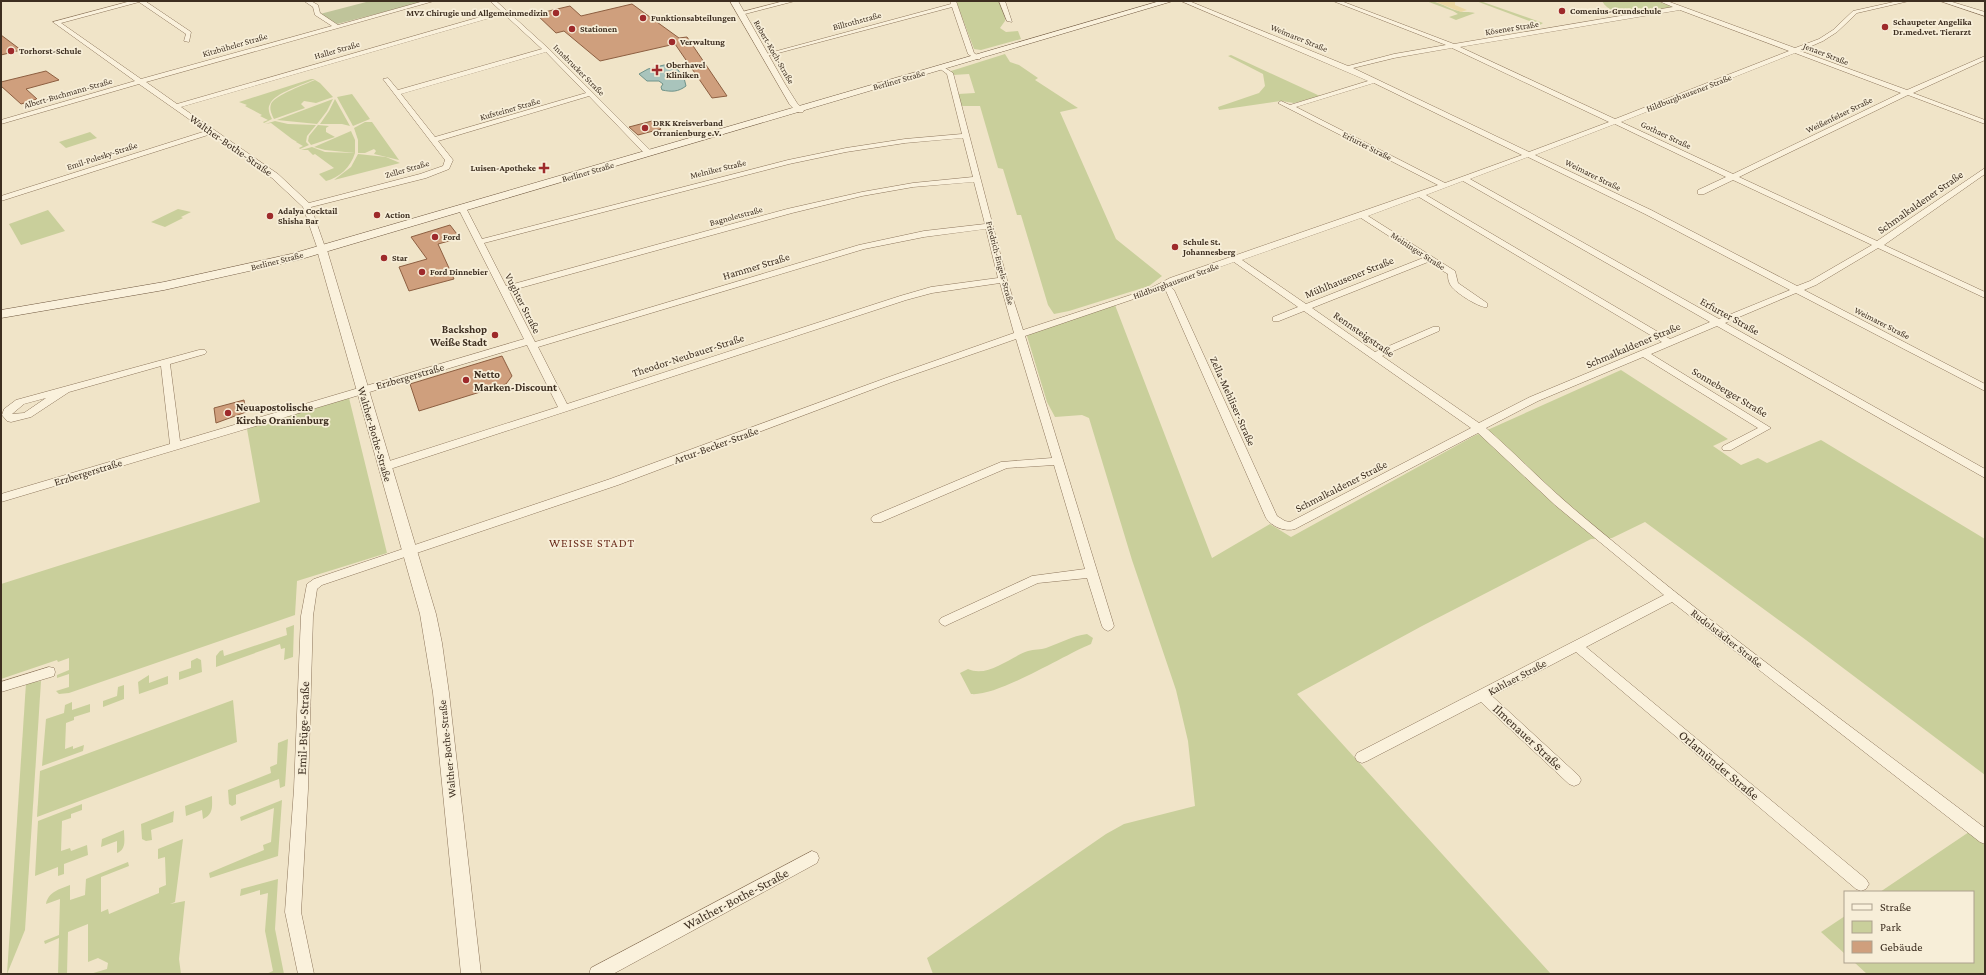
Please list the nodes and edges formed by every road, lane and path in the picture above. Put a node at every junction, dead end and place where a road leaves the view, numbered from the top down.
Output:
1 (138, 1) edge
2 (141, 1) edge
3 (307, 1) edge
4 (431, 1) edge
5 (493, 1) edge
6 (734, 1) edge
7 (792, 1) edge
8 (1002, 1) edge
9 (1169, 1) edge
10 (1184, 1) edge
11 (1336, 1) edge
12 (1662, 1) edge
13 (1906, 1) edge
14 (1943, 1) edge
15 (953, 3) edge
16 (1680, 8) junction
17 (504, 12) junction
18 (741, 13) junction
19 (1985, 14) edge
20 (1010, 21) dead end
21 (336, 26) junction
22 (187, 41) dead end
23 (1453, 46) junction
24 (547, 50) junction
25 (1795, 51) junction
26 (765, 55) junction
27 (978, 58) junction
28 (1985, 58) edge
29 (942, 68) junction
30 (1347, 68) junction
31 (386, 79) dead end
32 (1374, 81) junction
33 (139, 82) junction
34 (396, 93) junction
35 (1907, 93) junction
36 (590, 94) junction
37 (1281, 102) dead end
38 (176, 106) junction
39 (1290, 107) junction
40 (800, 110) junction
41 (1, 122) edge
42 (1614, 122) junction
43 (1985, 122) edge
44 (210, 132) junction
45 (966, 136) junction
46 (434, 140) junction
47 (650, 154) junction
48 (1528, 155) junction
49 (1985, 170) edge
50 (1732, 176) junction
51 (1463, 178) junction
52 (977, 179) junction
53 (1444, 185) junction
54 (1701, 192) dead end
55 (1421, 195) junction
56 (1, 199) edge
57 (307, 206) junction
58 (462, 208) junction
59 (1363, 216) junction
60 (990, 226) junction
61 (479, 242) junction
62 (1878, 245) junction
63 (322, 250) junction
64 (1430, 258) junction
65 (1235, 260) junction
66 (1003, 280) junction
67 (1164, 286) junction
68 (503, 290) junction
69 (1797, 290) junction
70 (1985, 295) edge
71 (1484, 305) dead end
72 (1305, 308) junction
73 (2, 315) edge
74 (1276, 319) dead end
75 (1717, 323) junction
76 (1436, 329) dead end
77 (1020, 334) junction
78 (531, 343) junction
79 (1670, 343) junction
80 (202, 352) dead end
81 (1645, 354) junction
82 (1374, 356) junction
83 (165, 362) junction
84 (1985, 388) edge
85 (363, 389) junction
86 (65, 390) junction
87 (564, 408) junction
88 (1479, 428) junction
89 (175, 446) junction
90 (1727, 448) dead end
91 (1058, 461) junction
92 (384, 467) junction
93 (1985, 474) edge
94 (1, 498) edge
95 (877, 519) dead end
96 (1282, 525) joint
97 (410, 551) junction
98 (1092, 573) junction
99 (1673, 596) junction
100 (945, 621) dead end
101 (1108, 626) dead end
102 (1577, 646) junction
103 (49, 672) dead end
104 (1, 687) edge
105 (1483, 695) junction
106 (1362, 757) dead end
107 (1574, 780) dead end
108 (1985, 837) edge
109 (812, 858) dead end
110 (1861, 884) dead end
111 (306, 974) edge
112 (471, 974) edge
113 (597, 974) edge

1 - 33 street, Walther-Bothe-Straße
2 - 22 street
3 - 21 street
4 - 21 street, Kitzbüheler Straße
5 - 17 street, Innsbrucker Straße
6 - 18 street, Robert-Koch-Straße
7 - 18 street
8 - 20 street
9 - 27 main road, Berliner Straße
10 - 30 street, Weimarer Straße
11 - 23 street, Gothaer Straße
12 - 16 street, Jenaer Straße
13 - 25 street, Hildburghausener Straße
14 - 19 street
15 - 26 street, Billrothstraße
15 - 27 street
16 - 23 street, Kösener Straße
16 - 25 street, Jenaer Straße
17 - 24 street, Innsbrucker Straße
17 - 38 street, Haller Straße
18 - 26 street, Robert-Koch-Straße
21 - 33 street, Kitzbüheler Straße
23 - 30 street, Kösener Straße
23 - 42 street, Gothaer Straße
24 - 34 street
24 - 36 street, Innsbrucker Straße
25 - 35 street, Jenaer Straße
25 - 42 street, Hildburghausener Straße
26 - 40 street, Robert-Koch-Straße
27 - 29 main road, Berliner Straße
28 - 35 street, Weißenfelser Straße
29 - 40 main road, Berliner Straße
29 - 45 street, Friedrich-Engels-Straße
30 - 32 street, Weimarer Straße
31 - 34 street, Zeller Straße
32 - 39 street
32 - 48 street, Weimarer Straße
33 - 38 street, Walther-Bothe-Straße
33 - 41 street, Albert-Buchmann-Straße
34 - 46 street, Zeller Straße
35 - 43 street, Jenaer Straße
35 - 50 street, Weißenfelser Straße
36 - 46 street, Kufsteiner Straße
36 - 47 street, Innsbrucker Straße
37 - 39 street
38 - 44 street, Walther-Bothe-Straße
39 - 53 street, Erfurter Straße
40 - 47 main road, Berliner Straße
42 - 48 street, Hildburghausener Straße
42 - 50 street, Gothaer Straße
44 - 56 street, Emil-Polesky-Straße
44 - 57 street, Walther-Bothe-Straße
45 - 52 street, Friedrich-Engels-Straße
45 - 61 street, Melniker Straße
46 - 57 street, Zeller Straße
47 - 58 main road, Berliner Straße
48 - 51 street, Hildburghausener Straße
48 - 69 street, Weimarer Straße
49 - 62 street, Schmalkaldener Straße
50 - 54 street, Weißenfelser Straße
50 - 62 street, Gothaer Straße
51 - 53 street, Hildburghausener Straße
51 - 75 street, Erfurter Straße
52 - 60 street, Friedrich-Engels-Straße
52 - 68 street, Bagnoletstraße
53 - 55 street, Hildburghausener Straße
55 - 59 street, Hildburghausener Straße
55 - 79 street
57 - 63 street, Walther-Bothe-Straße
58 - 61 street, Vughter Straße
58 - 63 main road, Berliner Straße
59 - 64 street, Meininger Straße
59 - 65 street, Hildburghausener Straße
60 - 66 street, Friedrich-Engels-Straße
60 - 78 street, Hammer Straße
61 - 68 street, Vughter Straße
62 - 69 street, Schmalkaldener Straße
62 - 70 street, Gothaer Straße
63 - 73 main road, Berliner Straße
63 - 85 street, Walther-Bothe-Straße
64 - 71 street, Meininger Straße
64 - 72 street, Mühlhausener Straße
65 - 67 street, Hildburghausener Straße
65 - 72 street, Rennsteigstraße
66 - 77 street, Friedrich-Engels-Straße
66 - 87 street, Theodor-Neubauer-Straße
67 - 77 street, Hildburghausener Straße
67 - 96 street, Zella-Mehliser-Straße
68 - 78 street, Vughter Straße
69 - 75 street, Schmalkaldener Straße
69 - 84 street, Weimarer Straße
72 - 74 street, Mühlhausener Straße
72 - 82 street, Rennsteigstraße
75 - 79 street, Schmalkaldener Straße
75 - 93 street, Erfurter Straße
76 - 82 street
77 - 91 street, Friedrich-Engels-Straße
77 - 97 street, Artur-Becker-Straße
78 - 85 street, Erzbergerstraße
78 - 87 street, Vughter Straße
79 - 81 street, Schmalkaldener Straße
80 - 83 street
81 - 88 street, Schmalkaldener Straße
81 - 90 street, Sonneberger Straße
82 - 88 street, Rennsteigstraße
83 - 86 street
83 - 89 street
85 - 89 street, Erzbergerstraße
85 - 92 street, Walther-Bothe-Straße
86 - 86 street
87 - 92 street, Theodor-Neubauer-Straße
88 - 96 street, Schmalkaldener Straße
88 - 99 street, Rudolstädter Straße
89 - 94 street, Erzbergerstraße
91 - 95 street
91 - 98 street, Friedrich-Engels-Straße
92 - 97 street, Walther-Bothe-Straße
97 - 111 street, Emil-Büge-Straße
97 - 112 street, Walther-Bothe-Straße
98 - 100 street
98 - 101 street, Friedrich-Engels-Straße
99 - 102 street, Kahlaer Straße
99 - 108 street, Rudolstädter Straße
102 - 105 street, Kahlaer Straße
102 - 110 street, Orlamünder Straße
103 - 104 street
105 - 106 street, Kahlaer Straße
105 - 107 street, Ilmenauer Straße
109 - 113 street, Walther-Bothe-Straße

